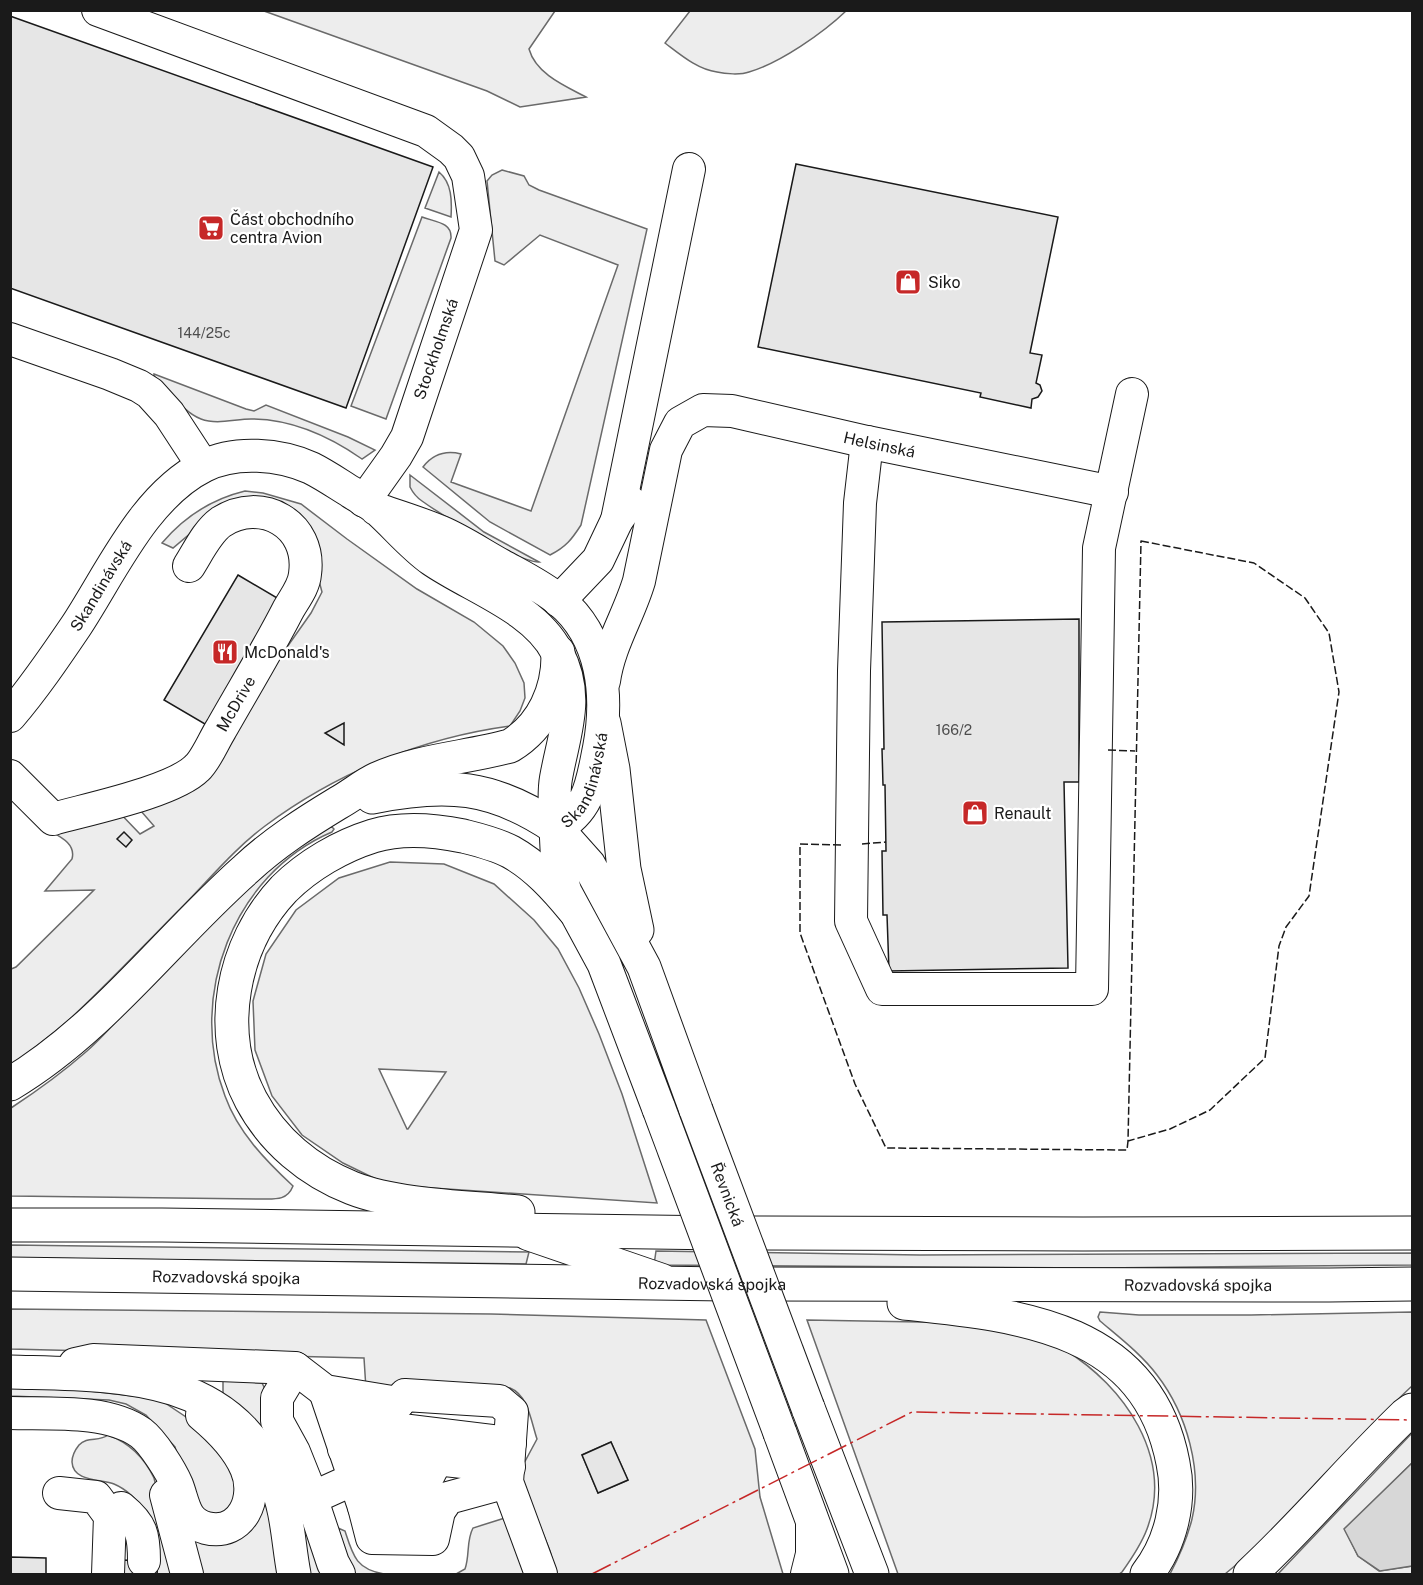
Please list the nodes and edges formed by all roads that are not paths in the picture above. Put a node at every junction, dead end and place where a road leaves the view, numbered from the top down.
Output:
1 (98, 10) edge
2 (690, 169) dead end
3 (10, 339) edge
4 (1132, 394) dead end
5 (867, 442) junction
6 (666, 450) junction
7 (203, 466) junction
8 (1112, 492) junction
9 (370, 505) junction
10 (617, 520) junction
11 (189, 566) dead end
12 (560, 600) junction
13 (558, 652) junction
14 (602, 690) junction
15 (10, 716) edge
16 (604, 723) junction
17 (10, 776) edge
18 (338, 803) junction
19 (556, 828) junction
20 (492, 844) junction
21 (574, 910) junction
22 (644, 967) junction
23 (10, 1084) edge
24 (10, 1225) edge
25 (520, 1231) junction
26 (666, 1232) junction
27 (723, 1233) junction
28 (1413, 1233) edge
29 (595, 1257) junction
30 (10, 1274) edge
31 (525, 1281) junction
32 (672, 1283) junction
33 (726, 1284) junction
34 (1413, 1284) edge
35 (295, 1368) junction
36 (22, 1373) edge
37 (136, 1379) junction
38 (325, 1391) junction
39 (1413, 1410) edge
40 (10, 1413) edge
41 (402, 1417) junction
42 (340, 1435) junction
43 (438, 1447) junction
44 (159, 1456) junction
45 (509, 1464) junction
46 (59, 1493) dead end
47 (359, 1493) junction
48 (312, 1498) junction
49 (110, 1516) junction
50 (812, 1521) junction
51 (144, 1561) dead end
52 (108, 1575) edge
53 (187, 1575) edge
54 (294, 1575) edge
55 (339, 1575) edge
56 (541, 1575) edge
57 (807, 1575) edge
58 (832, 1575) edge
59 (872, 1575) edge
60 (1147, 1575) edge
61 (1250, 1575) edge

1 - 9 street, Stockholmská
2 - 10 street
3 - 7 street
4 - 8 street
5 - 6 street, Helsinská
5 - 8 street, Helsinská
5 - 8 street
6 - 10 street, Helsinská
6 - 14 street, Helsinská
7 - 9 street, Skandinávská
7 - 15 street, Skandinávská
9 - 12 street, Skandinávská
9 - 13 street, Skandinávská
10 - 12 street, Helsinská
11 - 17 street, McDrive
12 - 14 street, Skandinávská
13 - 18 main road
13 - 19 street, Skandinávská
14 - 16 street, Skandinávská
16 - 19 street, Skandinávská
16 - 22 main road
18 - 19 main road, Řevnická
18 - 23 main road
19 - 20 main road
19 - 21 main road
19 - 22 main road, Řevnická
20 - 21 main road
20 - 27 main road
21 - 50 main road, bridge
22 - 59 main road, Řevnická, bridge
24 - 25 main road
25 - 26 main road
25 - 29 street
26 - 27 main road
26 - 29 street
27 - 28 main road
29 - 31 street
29 - 32 street
30 - 31 main road, Rozvadovská spojka
31 - 32 main road, Rozvadovská spojka
32 - 33 main road, Rozvadovská spojka
33 - 34 main road, Rozvadovská spojka
33 - 60 main road
35 - 36 street
35 - 38 street
35 - 48 street
36 - 37 main road
37 - 44 street
37 - 54 main road
38 - 41 street
38 - 42 street
39 - 61 main road
40 - 44 street
41 - 42 street
41 - 43 street
41 - 45 street
42 - 43 street
42 - 47 street
43 - 45 street
43 - 47 street
44 - 53 street
45 - 47 street
45 - 56 street
46 - 49 street
47 - 48 street
48 - 55 street
49 - 51 street
49 - 52 street
50 - 57 street
50 - 58 main road

